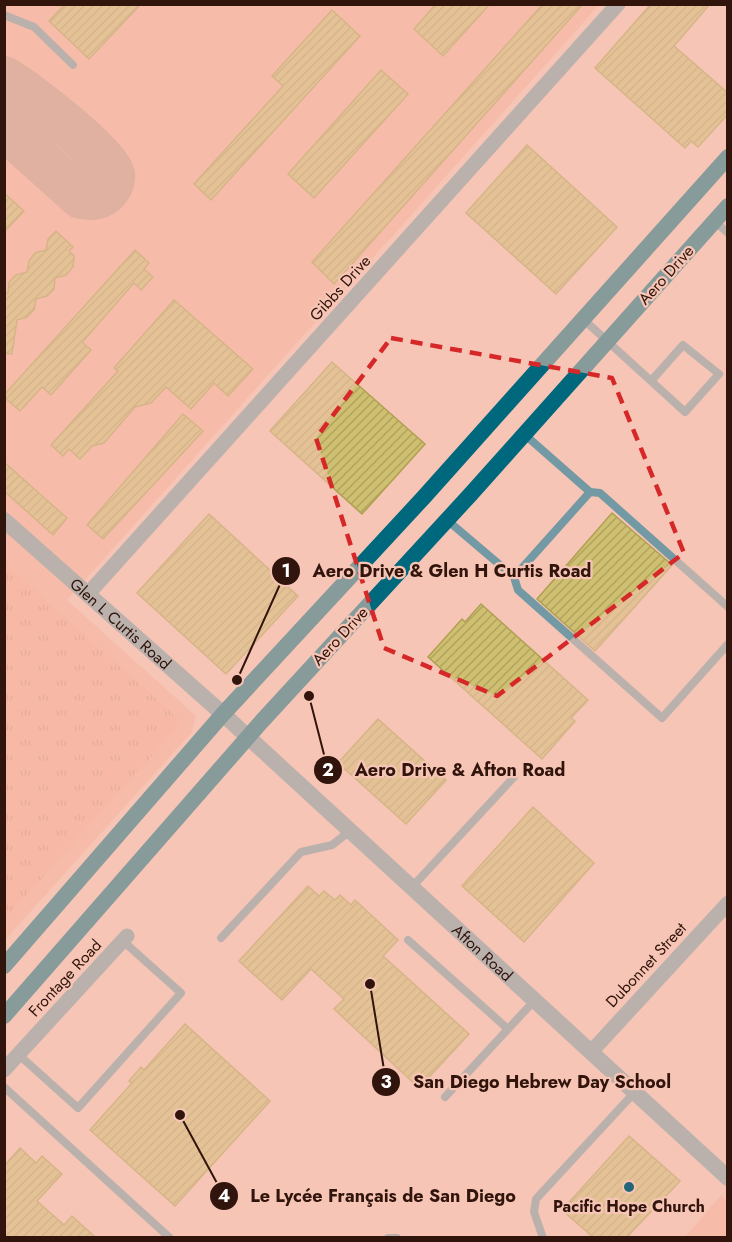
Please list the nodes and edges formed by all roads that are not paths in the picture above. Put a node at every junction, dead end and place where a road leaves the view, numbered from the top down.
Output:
1 (618, 4) edge
2 (4, 15) edge
3 (73, 65) dead end
4 (728, 158) edge
5 (728, 206) edge
6 (714, 221) junction
7 (728, 233) edge
8 (583, 319) junction
9 (607, 341) junction
10 (651, 381) junction
11 (524, 434) junction
12 (590, 492) junction
13 (4, 520) edge
14 (447, 520) junction
15 (514, 577) junction
16 (88, 594) junction
17 (728, 607) edge
18 (728, 644) edge
19 (223, 714) junction
20 (243, 732) junction
21 (514, 777) dead end
22 (350, 831) junction
23 (412, 887) junction
24 (728, 903) edge
25 (125, 938) joint
26 (221, 938) dead end
27 (408, 939) dead end
28 (4, 966) edge
29 (535, 1000) junction
30 (4, 1016) edge
31 (508, 1029) junction
32 (591, 1052) junction
33 (19, 1055) junction
34 (4, 1070) edge
35 (4, 1087) edge
36 (635, 1091) junction
37 (445, 1097) dead end
38 (728, 1178) edge
39 (170, 1238) edge
40 (388, 1238) edge
41 (397, 1238) edge
42 (543, 1238) edge

1 - 16 street, Gibbs Drive
2 - 3 lane
4 - 8 main road, Aero Drive
5 - 6 main road, Aero Drive
6 - 7 lane
6 - 9 main road, Aero Drive
8 - 9 lane
8 - 19 main road, Aero Drive
9 - 10 lane
9 - 11 main road, Aero Drive
10 - 10 lane
11 - 12 lane
11 - 14 main road, Aero Drive
12 - 15 lane
12 - 17 lane
13 - 16 street, Glen L Curtis Road
14 - 15 lane
14 - 20 main road, Aero Drive
15 - 18 lane
16 - 19 street, Glen L Curtis Road
19 - 20 street, Glen L Curtis Road
19 - 28 main road, Aero Drive
20 - 22 street, Afton Road
20 - 30 main road, Aero Drive
21 - 23 lane
22 - 23 street, Afton Road
22 - 26 lane
23 - 29 street, Afton Road
24 - 32 street, Dubonnet Street
25 - 33 street, Frontage Road
25 - 33 lane
27 - 31 lane
29 - 31 lane
29 - 32 street, Afton Road
31 - 37 lane
32 - 36 street, Afton Road
33 - 34 street, Frontage Road
35 - 39 lane
36 - 38 street, Afton Road
36 - 42 lane
40 - 41 lane

